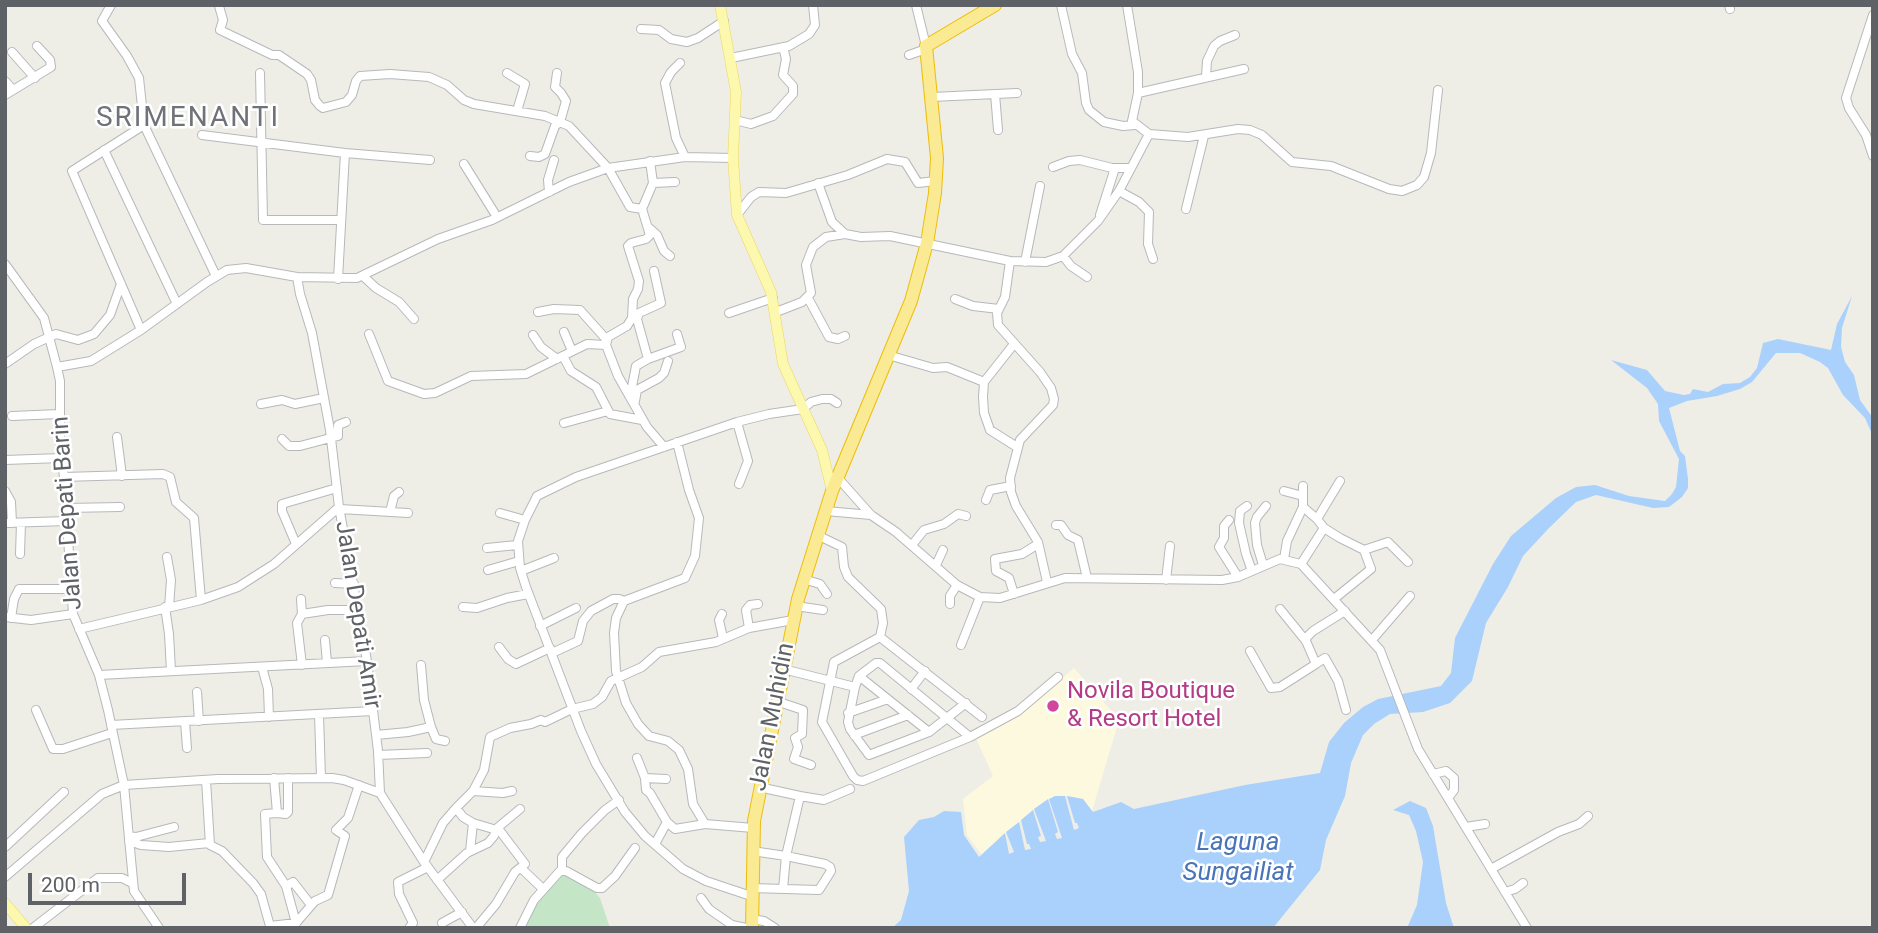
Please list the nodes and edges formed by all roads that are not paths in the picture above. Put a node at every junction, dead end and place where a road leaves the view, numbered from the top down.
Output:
1 (111, 5) edge
2 (720, 5) edge
3 (813, 5) edge
4 (916, 5) edge
5 (995, 5) edge
6 (1061, 5) edge
7 (1127, 5) edge
8 (219, 6) edge
9 (1873, 15) edge
10 (724, 20) junction
11 (641, 29) dead end
12 (1235, 35) dead end
13 (37, 46) dead end
14 (783, 47) junction
15 (926, 48) junction
16 (12, 52) dead end
17 (909, 55) dead end
18 (731, 58) junction
19 (680, 62) dead end
20 (1244, 69) dead end
21 (260, 73) dead end
22 (507, 73) dead end
23 (557, 73) dead end
24 (1206, 76) junction
25 (35, 78) junction
26 (5, 81) edge
27 (1438, 90) dead end
28 (9, 93) edge
29 (1017, 93) dead end
30 (1138, 93) junction
31 (995, 94) junction
32 (932, 97) junction
33 (517, 111) junction
34 (735, 120) junction
35 (560, 122) junction
36 (751, 124) junction
37 (144, 125) junction
38 (1135, 125) junction
39 (998, 130) dead end
40 (735, 134) junction
41 (1149, 134) junction
42 (202, 135) dead end
43 (1204, 136) junction
44 (262, 142) junction
45 (104, 150) junction
46 (345, 153) junction
47 (530, 156) dead end
48 (1873, 156) edge
49 (685, 157) junction
50 (733, 158) junction
51 (430, 160) dead end
52 (554, 160) dead end
53 (650, 161) junction
54 (464, 164) dead end
55 (1053, 167) dead end
56 (608, 168) junction
57 (1115, 168) junction
58 (1131, 168) junction
59 (936, 181) junction
60 (676, 182) dead end
61 (653, 183) junction
62 (818, 183) junction
63 (1040, 186) dead end
64 (1119, 191) junction
65 (549, 192) junction
66 (642, 209) junction
67 (1186, 209) dead end
68 (737, 215) junction
69 (497, 217) junction
70 (341, 220) junction
71 (1098, 221) junction
72 (648, 227) junction
73 (845, 234) junction
74 (927, 243) junction
75 (670, 256) dead end
76 (1063, 256) junction
77 (1153, 259) dead end
78 (1010, 261) junction
79 (1025, 262) junction
80 (5, 264) edge
81 (654, 271) dead end
82 (216, 276) junction
83 (363, 276) junction
84 (9, 277) edge
85 (297, 277) junction
86 (1087, 277) dead end
87 (338, 279) junction
88 (121, 283) junction
89 (773, 298) junction
90 (808, 298) junction
91 (956, 299) dead end
92 (177, 304) junction
93 (999, 309) junction
94 (538, 312) dead end
95 (776, 312) junction
96 (729, 313) dead end
97 (414, 319) dead end
98 (141, 330) junction
99 (564, 332) dead end
100 (369, 334) dead end
101 (677, 334) dead end
102 (533, 335) dead end
103 (845, 336) dead end
104 (49, 337) junction
105 (606, 342) junction
106 (1014, 344) junction
107 (572, 351) junction
108 (888, 355) junction
109 (560, 357) junction
110 (648, 359) junction
111 (668, 361) dead end
112 (5, 364) edge
113 (57, 366) junction
114 (984, 382) junction
115 (324, 398) junction
116 (630, 398) junction
117 (837, 403) dead end
118 (261, 404) dead end
119 (635, 407) junction
120 (803, 409) junction
121 (608, 411) junction
122 (59, 414) junction
123 (12, 416) dead end
124 (642, 419) junction
125 (346, 422) dead end
126 (737, 422) junction
127 (565, 423) dead end
128 (117, 437) dead end
129 (331, 438) junction
130 (282, 439) dead end
131 (684, 440) junction
132 (664, 447) junction
133 (1017, 447) junction
134 (61, 458) junction
135 (825, 458) junction
136 (5, 460) edge
137 (840, 472) junction
138 (122, 476) junction
139 (64, 477) junction
140 (1340, 481) dead end
141 (739, 484) dead end
142 (1011, 486) junction
143 (1303, 486) dead end
144 (337, 488) junction
145 (832, 491) junction
146 (1283, 491) dead end
147 (5, 492) edge
148 (399, 492) dead end
149 (1303, 496) junction
150 (986, 500) dead end
151 (1247, 506) dead end
152 (1266, 506) dead end
153 (120, 507) dead end
154 (66, 508) junction
155 (340, 508) junction
156 (1303, 508) junction
157 (826, 511) junction
158 (390, 512) junction
159 (408, 513) dead end
160 (500, 513) dead end
161 (871, 515) junction
162 (966, 516) dead end
163 (1317, 519) junction
164 (525, 520) junction
165 (1229, 520) dead end
166 (67, 521) junction
167 (13, 523) edge
168 (1056, 525) dead end
169 (1324, 528) junction
170 (817, 535) junction
171 (296, 544) junction
172 (1038, 544) junction
173 (517, 545) junction
174 (912, 545) junction
175 (1170, 546) dead end
176 (486, 548) dead end
177 (943, 550) dead end
178 (1364, 550) junction
179 (20, 555) dead end
180 (167, 557) dead end
181 (554, 558) dead end
182 (1284, 559) junction
183 (519, 561) junction
184 (1408, 562) dead end
185 (1301, 564) junction
186 (936, 565) junction
187 (1263, 565) junction
188 (488, 570) dead end
189 (521, 571) junction
190 (1252, 571) junction
191 (1238, 577) junction
192 (1087, 578) junction
193 (803, 579) junction
194 (1166, 580) junction
195 (335, 583) dead end
196 (1047, 583) junction
197 (354, 584) junction
198 (957, 585) junction
199 (70, 589) junction
200 (528, 594) junction
201 (827, 594) dead end
202 (1014, 594) junction
203 (1410, 596) dead end
204 (981, 597) junction
205 (301, 599) dead end
206 (1334, 599) junction
207 (201, 600) junction
208 (624, 601) junction
209 (758, 604) dead end
210 (950, 604) dead end
211 (796, 606) junction
212 (167, 607) junction
213 (463, 607) dead end
214 (576, 608) dead end
215 (1280, 609) dead end
216 (358, 610) junction
217 (823, 610) dead end
218 (1345, 611) junction
219 (73, 614) junction
220 (302, 614) junction
221 (722, 614) dead end
222 (8, 617) edge
223 (793, 620) junction
224 (540, 626) junction
225 (749, 628) junction
226 (79, 629) junction
227 (880, 637) junction
228 (723, 638) junction
229 (325, 640) dead end
230 (1372, 640) junction
231 (1306, 641) junction
232 (961, 645) dead end
233 (499, 647) dead end
234 (551, 650) junction
235 (1250, 651) dead end
236 (367, 661) junction
237 (327, 663) junction
238 (1317, 663) junction
239 (302, 665) junction
240 (421, 665) dead end
241 (262, 667) junction
242 (783, 669) junction
243 (171, 671) junction
244 (925, 671) junction
245 (99, 675) junction
246 (620, 676) junction
247 (859, 676) junction
248 (1058, 677) dead end
249 (830, 681) junction
250 (855, 687) junction
251 (911, 689) junction
252 (197, 692) dead end
253 (888, 699) junction
254 (776, 701) junction
255 (965, 703) junction
256 (572, 709) junction
257 (36, 710) dead end
258 (1346, 710) dead end
259 (373, 711) junction
260 (848, 713) junction
261 (319, 714) junction
262 (908, 715) junction
263 (269, 717) junction
264 (947, 718) junction
265 (982, 718) dead end
266 (199, 721) junction
267 (185, 722) junction
268 (430, 727) junction
269 (111, 729) junction
270 (929, 732) junction
271 (854, 735) junction
272 (376, 736) junction
273 (970, 737) junction
274 (445, 741) dead end
275 (187, 748) dead end
276 (427, 753) dead end
277 (378, 755) junction
278 (637, 758) dead end
279 (811, 765) dead end
280 (1433, 774) junction
281 (274, 778) junction
282 (288, 778) junction
283 (645, 778) junction
284 (321, 779) junction
285 (666, 779) dead end
286 (206, 780) junction
287 (124, 785) junction
288 (359, 785) junction
289 (759, 787) junction
290 (850, 789) dead end
291 (473, 790) junction
292 (512, 791) dead end
293 (64, 792) dead end
294 (380, 793) junction
295 (800, 796) junction
296 (1448, 798) junction
297 (619, 800) junction
298 (456, 808) junction
299 (520, 809) dead end
300 (277, 813) junction
301 (1588, 816) dead end
302 (667, 822) junction
303 (473, 823) junction
304 (705, 824) junction
305 (1485, 824) dead end
306 (174, 827) dead end
307 (1466, 827) junction
308 (753, 828) junction
309 (496, 829) junction
310 (131, 839) junction
311 (209, 844) junction
312 (655, 845) junction
313 (5, 847) edge
314 (635, 848) dead end
315 (470, 851) junction
316 (752, 851) junction
317 (786, 856) junction
318 (426, 864) junction
319 (521, 868) junction
320 (1491, 869) junction
321 (562, 870) junction
322 (5, 877) edge
323 (437, 880) junction
324 (132, 883) junction
325 (1523, 883) dead end
326 (286, 886) junction
327 (543, 889) junction
328 (783, 889) junction
329 (1505, 892) junction
330 (748, 895) junction
331 (701, 898) dead end
332 (5, 903) edge
333 (311, 905) junction
334 (462, 912) junction
335 (296, 923) junction
336 (442, 923) dead end
337 (750, 923) edge
338 (270, 927) edge
339 (26, 928) edge
340 (33, 928) edge
341 (159, 928) edge
342 (409, 928) edge
343 (475, 928) edge
344 (520, 928) edge
345 (775, 928) edge
346 (1527, 928) edge

1 - 37 street
2 - 10 main road
3 - 14 street
4 - 15 street
5 - 15 highway
6 - 38 street
7 - 30 street
8 - 33 street
9 - 48 street
10 - 11 street
10 - 18 main road
12 - 24 street
13 - 25 street
14 - 18 street
14 - 36 street
15 - 17 street
15 - 32 highway, Jalan Muhidin
16 - 25 street
18 - 34 main road
19 - 49 street
20 - 24 street
21 - 44 street
22 - 33 street
23 - 35 street
24 - 30 street
25 - 28 street
26 - 28 street
27 - 43 street
29 - 31 street
30 - 38 street
31 - 32 street
31 - 39 street
32 - 59 highway, Jalan Muhidin
33 - 35 street
34 - 36 street
34 - 40 main road
35 - 47 street
35 - 56 street
36 - 40 street
37 - 45 street
37 - 82 street
38 - 41 street
40 - 50 main road
41 - 43 street
41 - 58 street
42 - 44 street
43 - 67 street
44 - 46 street
44 - 70 street
45 - 88 street
45 - 92 street
46 - 51 street
46 - 70 street
49 - 50 street
49 - 53 street
50 - 68 main road
52 - 65 street
53 - 56 street
53 - 61 street
54 - 69 street
55 - 57 street
56 - 65 street
56 - 66 street
57 - 58 street
57 - 71 street
58 - 64 street
59 - 62 street
59 - 74 highway, Jalan Muhidin
60 - 61 street
61 - 66 street
62 - 68 street
62 - 73 street
63 - 79 street
64 - 71 street
64 - 77 street
65 - 69 street
66 - 72 street
68 - 89 main road
69 - 83 street
70 - 87 street
71 - 76 street
72 - 75 street
72 - 105 street
73 - 74 street
73 - 90 street
74 - 78 street
74 - 108 highway, Jalan Muhidin
76 - 79 street
76 - 86 street
78 - 79 street
78 - 93 street
80 - 84 street, Jalan Depati Barin
81 - 110 street
82 - 85 street
82 - 92 street
83 - 87 street
83 - 97 street
84 - 104 street, Jalan Depati Barin
85 - 87 street
85 - 115 street, Jalan Depati Amir
88 - 98 street
88 - 104 street
89 - 95 main road
89 - 96 street
90 - 95 street
90 - 103 street
91 - 93 street
92 - 98 street
93 - 106 street
94 - 105 street
95 - 120 main road
98 - 113 street
99 - 107 street
100 - 109 street
101 - 110 street
102 - 109 street
104 - 112 street
104 - 113 street, Jalan Depati Barin
105 - 107 street
105 - 116 street
106 - 114 street
106 - 133 street
107 - 109 street
108 - 114 street
108 - 137 highway, Jalan Muhidin
109 - 121 street
110 - 116 street
111 - 119 street
113 - 122 street, Jalan Depati Barin
114 - 133 street
115 - 118 street
115 - 129 street, Jalan Depati Amir
116 - 119 street
117 - 120 street
119 - 124 street
120 - 126 street
120 - 135 main road
121 - 124 street
121 - 127 street
122 - 123 street
122 - 134 street, Jalan Depati Barin
124 - 132 street
125 - 129 street
126 - 131 street
126 - 141 street
128 - 138 street
129 - 130 street
129 - 144 street, Jalan Depati Amir
131 - 132 street
131 - 208 street
132 - 164 street
133 - 142 street
134 - 136 street
134 - 139 street, Jalan Depati Barin
135 - 137 main road
135 - 145 main road
137 - 145 highway, Jalan Muhidin
137 - 161 street
138 - 139 street
138 - 207 street
139 - 154 street, Jalan Depati Barin
140 - 163 street
142 - 150 street
142 - 172 street
143 - 149 street
144 - 155 street, Jalan Depati Amir
144 - 171 street
145 - 157 highway, Jalan Muhidin
146 - 149 street
147 - 167 street
148 - 158 street
149 - 156 street
151 - 190 street
152 - 187 street
153 - 154 street
154 - 166 street, Jalan Depati Barin
155 - 158 street
155 - 171 street
155 - 197 street, Jalan Depati Amir
156 - 163 street
156 - 182 street
157 - 161 street
157 - 170 highway, Jalan Muhidin
158 - 159 street
160 - 164 street
161 - 174 street
162 - 174 street
163 - 169 street
164 - 173 street
165 - 191 street
166 - 167 street
166 - 199 street, Jalan Depati Barin
167 - 179 street
168 - 192 street
169 - 178 street
169 - 185 street
170 - 193 highway, Jalan Muhidin
170 - 227 street
171 - 207 street
172 - 196 street
172 - 202 street
173 - 176 street
173 - 183 street
174 - 186 street
175 - 194 street
177 - 186 street
178 - 184 street
178 - 206 street
180 - 212 street
181 - 189 street
182 - 185 street
182 - 187 street
183 - 188 street
183 - 189 street
185 - 206 street
186 - 198 street
187 - 190 street
189 - 200 street
190 - 191 street
191 - 194 street
192 - 194 street
192 - 196 street
193 - 201 street
193 - 211 highway, Jalan Muhidin
195 - 197 street
196 - 202 street
197 - 216 street, Jalan Depati Amir
198 - 204 street
198 - 210 street
199 - 219 street, Jalan Depati Barin
199 - 222 street
200 - 213 street
200 - 224 street
202 - 204 street
203 - 230 street
204 - 232 street
205 - 220 street
206 - 218 street
207 - 212 street
208 - 234 street
208 - 246 street
209 - 225 street
211 - 217 street
211 - 223 highway, Jalan Muhidin
212 - 226 street
212 - 243 street
214 - 224 street
215 - 231 street
216 - 220 street
216 - 236 street, Jalan Depati Amir
218 - 230 street
218 - 231 street
219 - 222 street
219 - 226 street, Jalan Depati Barin
220 - 239 street
221 - 228 street
223 - 225 street
223 - 242 highway, Jalan Muhidin
224 - 234 street
225 - 228 street
226 - 245 street, Jalan Depati Barin
227 - 244 street
227 - 249 street
228 - 246 street
229 - 237 street
230 - 280 street
231 - 238 street
233 - 234 street
234 - 256 street
235 - 238 street
236 - 237 street
236 - 259 street, Jalan Depati Amir
237 - 239 street
238 - 258 street
239 - 241 street
240 - 268 street
241 - 243 street
241 - 263 street
242 - 249 street
242 - 254 highway, Jalan Muhidin
243 - 245 street
244 - 251 street
244 - 255 street
245 - 269 street, Jalan Depati Barin
246 - 256 street
246 - 304 street
247 - 250 street
247 - 251 street
247 - 253 street
248 - 273 street
249 - 250 street
249 - 273 street
250 - 260 street
251 - 264 street
252 - 266 street
253 - 260 street
253 - 262 street
254 - 279 street
254 - 289 highway, Jalan Muhidin
255 - 264 street
255 - 265 street
256 - 291 street
256 - 297 street
257 - 269 street
259 - 261 street
259 - 272 street, Jalan Depati Amir
260 - 271 street
261 - 263 street
261 - 284 street
262 - 270 street
262 - 271 street
263 - 266 street
264 - 270 street
264 - 273 street
266 - 267 street
267 - 269 street
267 - 275 street
268 - 272 street
268 - 274 street
269 - 287 street, Jalan Depati Barin
270 - 271 street
272 - 277 street, Jalan Depati Amir
276 - 277 street
277 - 294 street, Jalan Depati Amir
278 - 283 street
280 - 296 street
280 - 296 street
281 - 282 street
281 - 286 street
281 - 300 street
282 - 284 street
282 - 300 street
283 - 285 street
283 - 302 street
284 - 288 street
286 - 287 street
286 - 311 street
287 - 310 street, Jalan Depati Barin
287 - 322 street
288 - 294 street
288 - 333 street
289 - 295 street
289 - 308 highway, Jalan Muhidin
290 - 295 street
291 - 292 street
291 - 298 street
293 - 313 street
294 - 318 street, Jalan Depati Amir
295 - 317 street
296 - 307 street
297 - 312 street
297 - 321 street
298 - 303 street
298 - 318 street
299 - 309 street
300 - 326 street
301 - 320 street
302 - 304 street
302 - 312 street
303 - 309 street
303 - 315 street
304 - 308 street
305 - 307 street
306 - 310 street
307 - 320 street
308 - 316 highway, Jalan Muhidin
309 - 315 street
309 - 319 street
310 - 311 street
310 - 324 street, Jalan Depati Barin
311 - 338 street
312 - 330 street
314 - 321 street
315 - 323 street
316 - 317 street
316 - 330 highway, Jalan Muhidin
317 - 328 street
317 - 328 street
318 - 323 street, Jalan Depati Amir
318 - 342 street
319 - 327 street
319 - 343 street
320 - 329 street
321 - 327 street
323 - 334 street, Jalan Depati Amir
324 - 340 street
324 - 341 street, Jalan Depati Barin
325 - 329 street
326 - 333 street
326 - 335 street
327 - 344 street
328 - 330 street
329 - 346 street
330 - 337 highway, Jalan Muhidin
331 - 337 street
332 - 339 main road
333 - 335 street
334 - 336 street
334 - 343 street, Jalan Depati Amir
335 - 338 street
337 - 345 street

